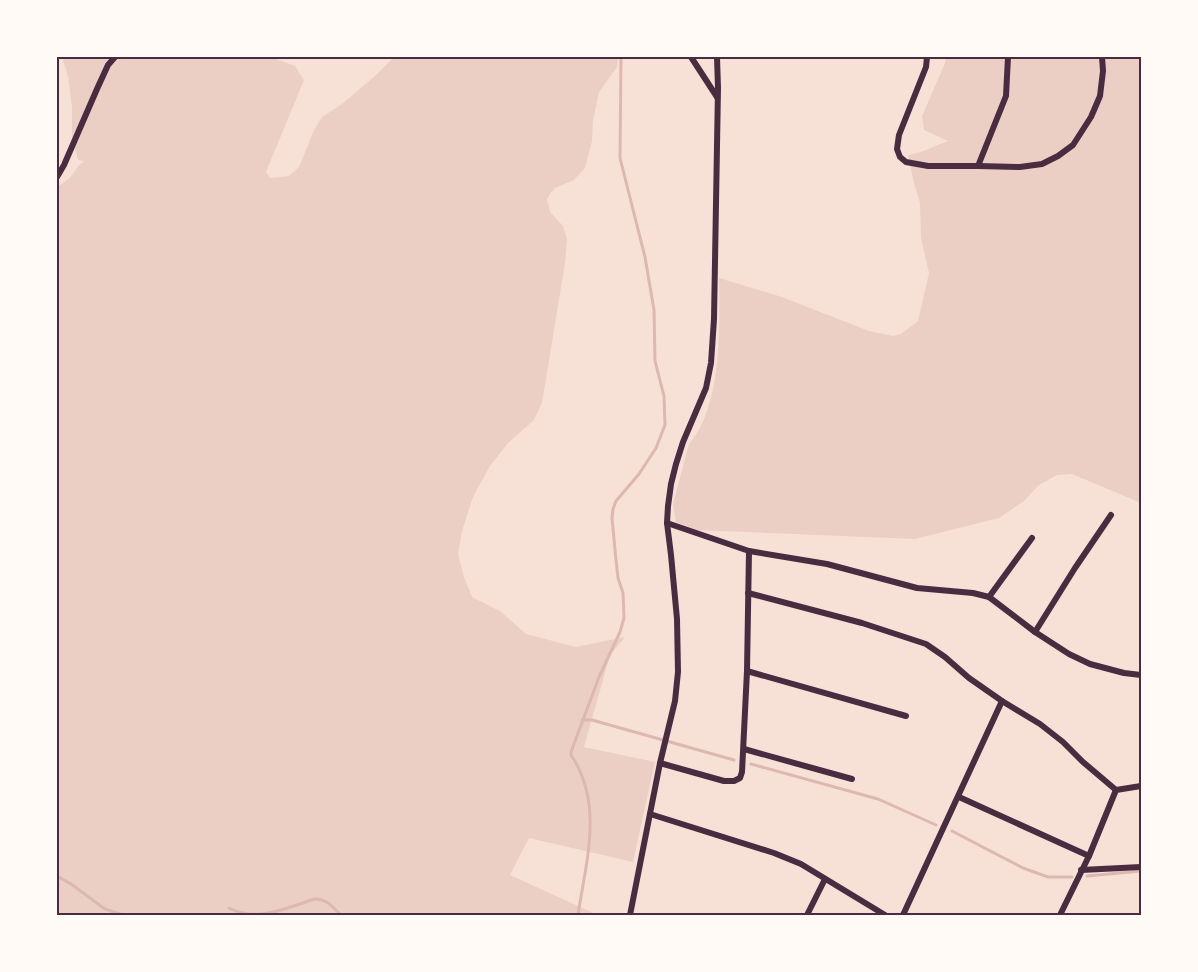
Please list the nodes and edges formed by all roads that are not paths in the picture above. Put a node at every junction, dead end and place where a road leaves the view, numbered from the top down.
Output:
1 (115, 57) edge
2 (691, 57) edge
3 (717, 57) edge
4 (927, 57) edge
5 (1008, 57) edge
6 (1102, 57) edge
7 (717, 98) junction
8 (978, 166) junction
9 (57, 177) edge
10 (1111, 515) dead end
11 (667, 523) junction
12 (1032, 538) dead end
13 (749, 550) junction
14 (748, 593) junction
15 (989, 597) junction
16 (1035, 632) junction
17 (747, 671) junction
18 (1141, 675) edge
19 (1002, 701) junction
20 (906, 716) dead end
21 (744, 749) junction
22 (660, 763) junction
23 (852, 779) dead end
24 (1141, 786) edge
25 (1116, 790) junction
26 (959, 797) junction
27 (650, 814) junction
28 (1089, 856) junction
29 (1141, 867) edge
30 (1081, 870) junction
31 (825, 879) junction
32 (630, 915) edge
33 (807, 915) edge
34 (885, 915) edge
35 (903, 915) edge
36 (1060, 915) edge

1 - 9 street
2 - 7 street
3 - 7 street
4 - 8 street
5 - 8 street
6 - 8 street
7 - 11 street
10 - 16 street
11 - 13 street
11 - 22 street
12 - 15 street
13 - 14 street
13 - 15 street
14 - 17 street
14 - 19 street
15 - 16 street
16 - 18 street
17 - 20 street
17 - 21 street
19 - 25 street
19 - 26 street
21 - 22 street
21 - 23 street
22 - 27 street
24 - 25 street
25 - 28 street
26 - 28 street
26 - 35 street
27 - 31 street
27 - 32 street
28 - 30 street
29 - 30 street
30 - 36 street
31 - 33 street
31 - 34 street

